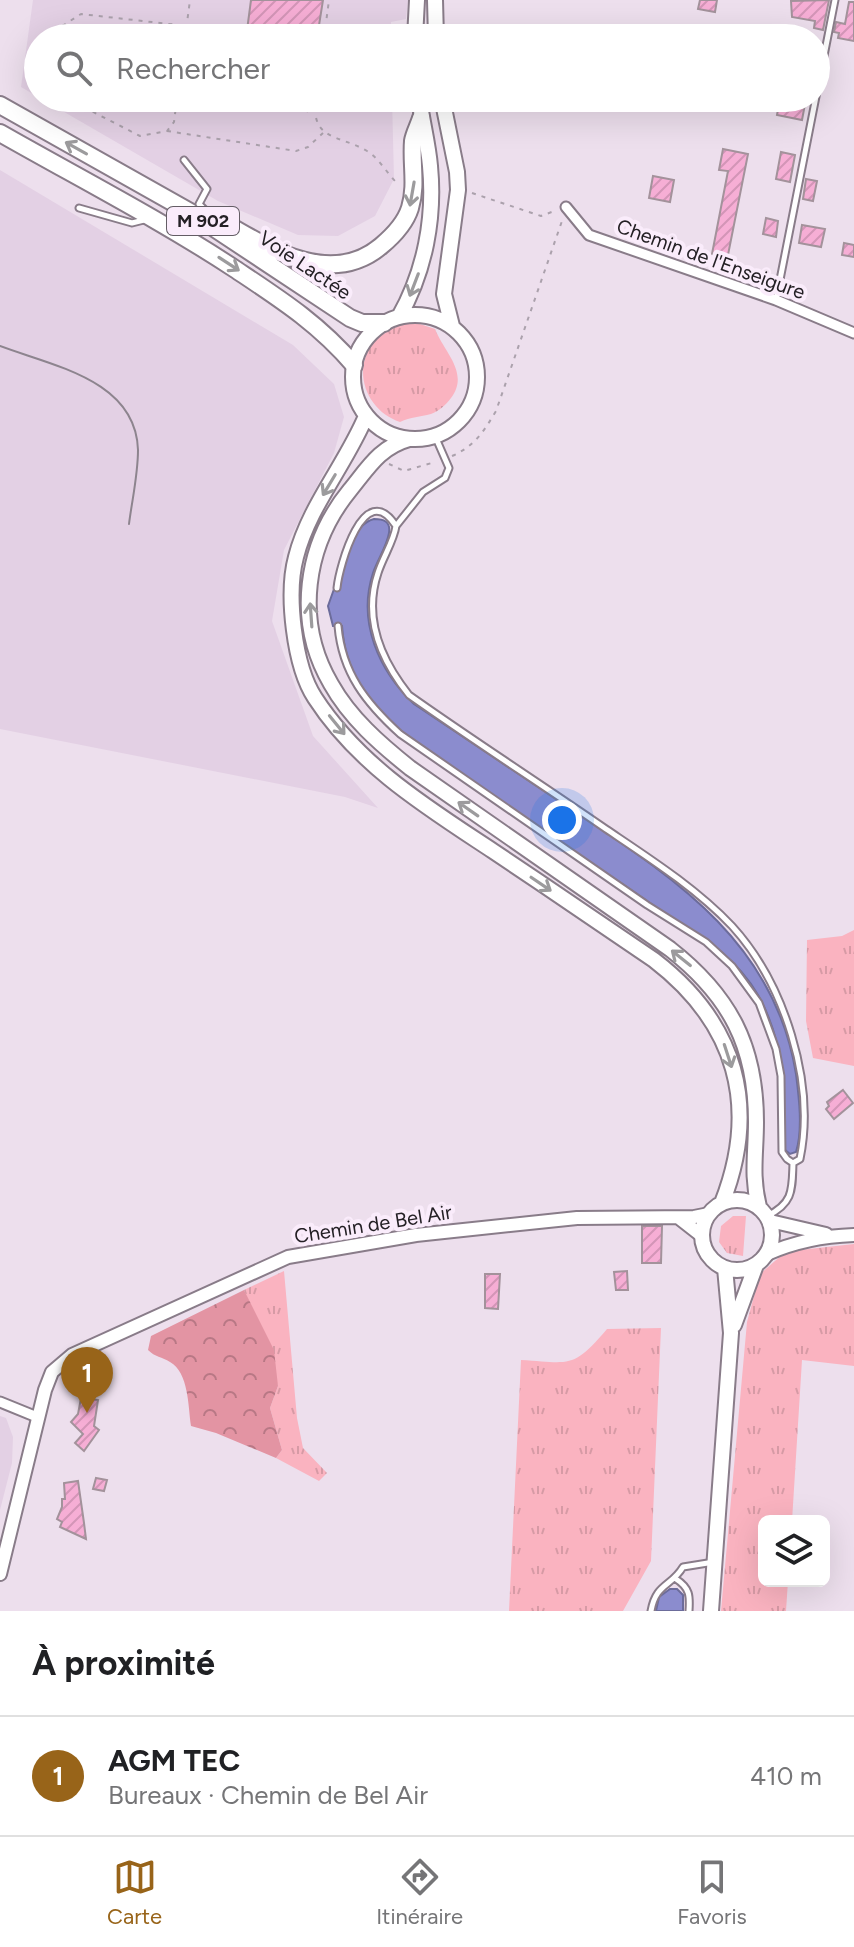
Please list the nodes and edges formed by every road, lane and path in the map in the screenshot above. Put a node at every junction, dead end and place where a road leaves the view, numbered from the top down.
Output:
1 (190, 0) edge
2 (329, 0) edge
3 (417, 0) edge
4 (435, 0) edge
5 (835, 0) edge
6 (65, 24) edge
7 (169, 24) edge
8 (187, 24) edge
9 (326, 24) edge
10 (416, 24) edge
11 (436, 24) edge
12 (830, 25) edge
13 (0, 105) edge
14 (93, 112) edge
15 (175, 112) edge
16 (314, 112) edge
17 (420, 112) edge
18 (445, 112) edge
19 (813, 112) edge
20 (421, 118) junction
21 (167, 131) junction
22 (0, 133) edge
23 (323, 133) junction
24 (184, 160) dead end
25 (108, 166) junction
26 (404, 189) dead end
27 (469, 192) dead end
28 (566, 207) junction
29 (79, 208) dead end
30 (209, 214) junction
31 (154, 218) junction
32 (776, 300) junction
33 (392, 320) junction
34 (452, 326) junction
35 (854, 333) edge
36 (354, 365) junction
37 (366, 416) junction
38 (435, 436) junction
39 (409, 439) junction
40 (446, 459) junction
41 (385, 461) dead end
42 (396, 526) junction
43 (337, 588) dead end
44 (338, 626) dead end
45 (793, 1163) junction
46 (722, 1203) junction
47 (709, 1214) junction
48 (766, 1215) junction
49 (679, 1218) junction
50 (854, 1235) edge
51 (702, 1236) junction
52 (833, 1236) junction
53 (761, 1260) junction
54 (725, 1268) junction
55 (731, 1333) junction
56 (0, 1402) edge
57 (37, 1417) junction
58 (715, 1562) junction
59 (0, 1574) edge
60 (676, 1579) junction
61 (651, 1611) edge
62 (689, 1611) edge
63 (711, 1611) edge

1 - 8 path
2 - 9 path
3 - 10 main road
4 - 11 main road
5 - 12 lane
6 - 7 path
25 -> 13 highway, Voie Lactée / M 902
14 - 21 path
15 - 21 path
16 - 23 path
17 - 20 main road
18 - 34 main road
19 - 32 lane
20 -> 30 highway
20 -> 33 main road
21 - 23 path
22 - 31 highway, Voie Lactée / M 902
23 - 26 path
24 - 30 lane
25 - 30 highway
25 - 33 highway, Voie Lactée / M 902
27 - 28 path
28 - 32 street, Chemin de l'Enseigure
28 - 40 path
29 - 31 lane
31 -> 36 highway, Voie Lactée / M 902
32 - 35 street, Chemin de l'Enseigure
33 - 34 main road
33 - 36 main road
34 - 38 main road
36 - 37 main road
37 - 39 main road
37 -> 46 main road
38 - 39 main road
38 - 40 lane
48 -> 39 main road
40 - 41 path
40 - 42 lane
42 - 43 lane
42 - 45 lane
44 - 45 lane
45 - 48 lane
46 - 47 main road
46 - 48 main road
47 - 49 street, Chemin de Bel Air
47 - 51 main road
48 - 52 street
48 - 53 main road
49 - 51 street
49 - 57 street, Chemin de Bel Air
50 - 52 street
51 - 54 main road
52 - 53 street
53 - 54 main road
53 - 55 main road
54 - 55 main road
55 - 58 main road
56 - 57 street
57 - 59 street, Chemin de Bel Air
58 - 60 lane
58 - 63 main road
60 - 61 lane
60 - 62 lane

